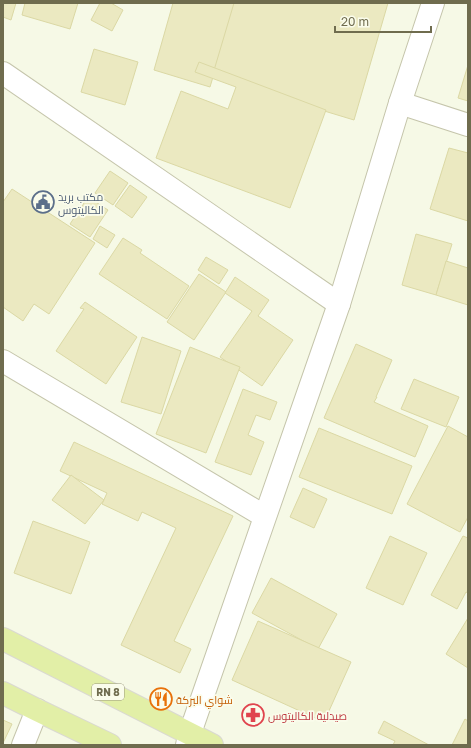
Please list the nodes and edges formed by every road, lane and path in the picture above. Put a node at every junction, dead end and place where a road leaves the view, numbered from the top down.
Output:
1 (433, 3) edge
2 (3, 73) edge
3 (400, 103) junction
4 (468, 126) edge
5 (339, 304) junction
6 (3, 361) edge
7 (264, 516) junction
8 (3, 639) edge
9 (3, 693) edge
10 (37, 710) junction
11 (188, 739) edge
12 (22, 745) edge
13 (110, 745) edge
14 (212, 745) edge

1 - 3 street
2 - 5 street
3 - 4 street
3 - 5 street
5 - 7 street
6 - 7 street
7 - 11 street
8 - 11 main road, RN 8
9 - 10 main road
10 - 12 street
10 - 13 main road
11 - 14 main road, RN 8

